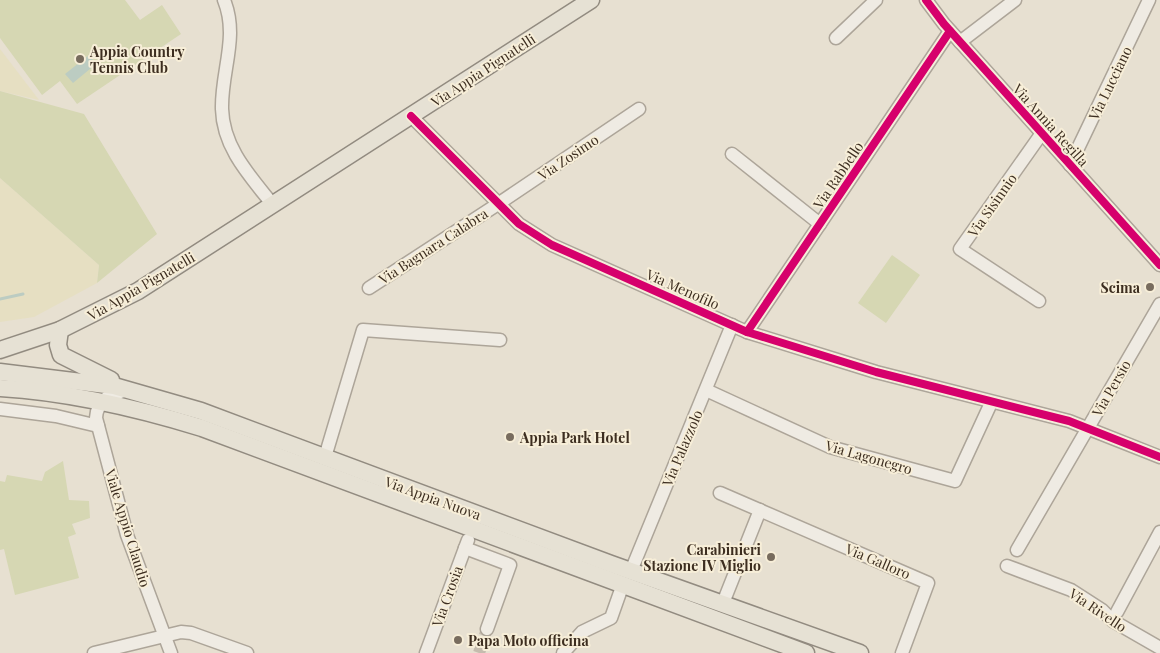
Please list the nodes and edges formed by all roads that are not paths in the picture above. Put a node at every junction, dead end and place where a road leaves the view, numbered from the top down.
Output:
1 (224, 0) edge
2 (591, 0) edge
3 (876, 0) edge
4 (926, 0) edge
5 (1015, 0) edge
6 (1150, 0) edge
7 (950, 32) junction
8 (836, 38) dead end
9 (960, 42) junction
10 (639, 109) dead end
11 (411, 116) junction
12 (1042, 134) junction
13 (732, 154) dead end
14 (1070, 165) junction
15 (498, 204) junction
16 (273, 205) junction
17 (820, 224) junction
18 (1160, 263) edge
19 (369, 288) dead end
20 (1039, 301) dead end
21 (1160, 304) edge
22 (732, 326) junction
23 (60, 330) junction
24 (747, 332) junction
25 (500, 340) dead end
26 (0, 350) edge
27 (0, 372) edge
28 (0, 388) edge
29 (131, 390) junction
30 (706, 390) junction
31 (102, 402) junction
32 (991, 403) junction
33 (0, 409) edge
34 (98, 426) junction
35 (1087, 428) junction
36 (325, 457) junction
37 (1160, 457) edge
38 (720, 493) dead end
39 (760, 510) junction
40 (1160, 532) edge
41 (1017, 550) dead end
42 (1007, 566) dead end
43 (627, 577) junction
44 (723, 603) junction
45 (1117, 612) dead end
46 (487, 629) tunnel mouth
47 (164, 636) junction
48 (1160, 648) edge
49 (94, 653) edge
50 (171, 653) edge
51 (247, 653) edge
52 (426, 653) edge
53 (563, 653) edge
54 (806, 653) edge
55 (860, 653) edge
56 (902, 653) edge

1 - 16 street
2 - 11 main road, Via Appia Pignatelli
3 - 8 street
4 - 7 street, Via Annia Regilla
5 - 9 street
6 - 14 street, Via Lucciano
7 - 9 street, Via Annia Regilla
7 - 17 street, Via Rabbello
9 - 12 street, Via Annia Regilla
10 - 15 street, Via Zosimo
11 - 15 street, Via Menofilo
11 - 16 main road, Via Appia Pignatelli
12 - 14 street, Via Annia Regilla
12 - 20 street, Via Sisinnio
13 - 17 street
14 - 18 street, Via Annia Regilla
15 - 19 street, Via Bagnara Calabra
15 - 22 street, Via Menofilo
16 - 23 main road, Via Appia Pignatelli
17 - 24 street, Via Rabbello
21 - 35 street, Via Persio
22 - 24 street, Via Menofilo
22 - 30 street, Via Palazzolo
23 - 26 main road, Via Appia Pignatelli
23 - 29 main road
24 - 32 street, Via Menofilo
25 - 36 street
27 - 29 main road, Via Appia Nuova
28 - 31 main road, Via Appia Nuova
29 - 31 street
29 - 36 main road, Via Appia Nuova
30 - 32 street, Via Lagonegro
30 - 43 street, Via Palazzolo
31 - 34 street, Viale Appio Claudio
31 - 43 main road, Via Appia Nuova
32 - 35 street, Via Menofilo
33 - 34 street
34 - 47 street, Viale Appio Claudio
35 - 37 street, Via Menofilo
35 - 41 street, Via Persio
36 - 43 main road, Via Appia Nuova
38 - 39 street, Via Galloro
39 - 44 street
39 - 56 street, Via Galloro
40 - 45 street
42 - 48 street, Via Rivello
43 - 44 main road, Via Appia Nuova
43 - 53 street, Via Palazzolo
43 - 54 main road, Via Appia Nuova
44 - 55 main road, Via Appia Nuova
46 - 52 street, Via Crosia
47 - 49 street
47 - 50 street, Viale Appio Claudio
47 - 51 street

